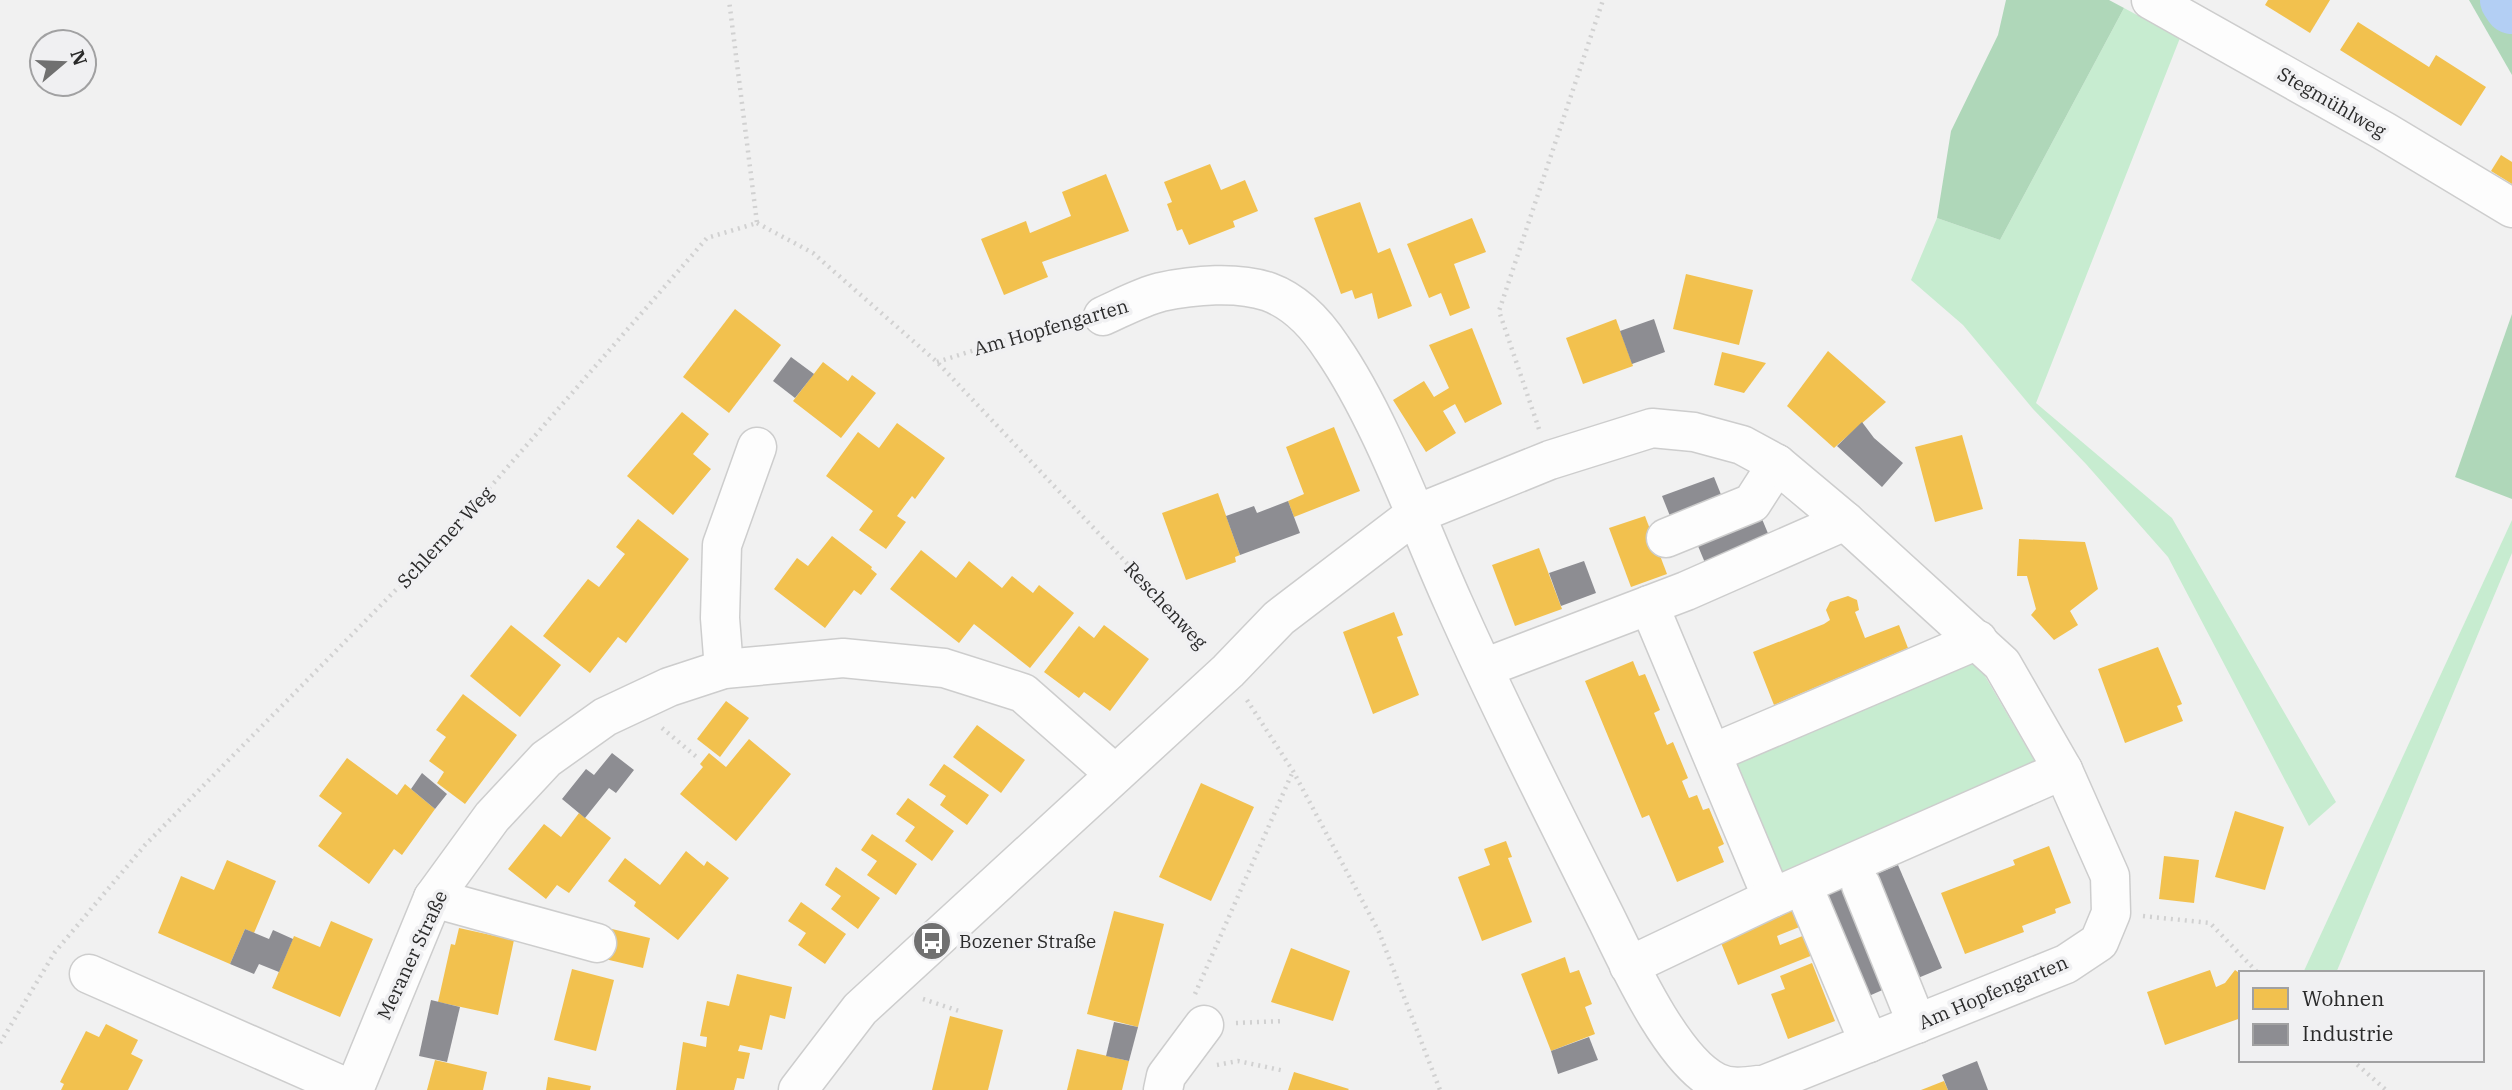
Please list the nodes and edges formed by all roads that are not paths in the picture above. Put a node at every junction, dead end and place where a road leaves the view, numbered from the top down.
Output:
1 (2151, 0) edge
2 (2512, 208) edge
3 (1103, 316) road end
4 (757, 447) dead end
5 (1777, 464) junction
6 (1414, 515) junction
7 (1845, 521) junction
8 (1666, 538) dead end
9 (1649, 605) junction
10 (1978, 640) junction
11 (1484, 668) junction
12 (724, 669) junction
13 (1713, 753) junction
14 (2063, 770) junction
15 (1115, 774) junction
16 (1861, 885) dead end
17 (1788, 892) junction
18 (433, 898) junction
19 (597, 943) dead end
20 (1629, 966) junction
21 (89, 974) dead end
22 (1917, 1024) junction
23 (1204, 1025) road end
24 (1869, 1043) junction
25 (1164, 1083) edge
26 (353, 1090) edge
27 (798, 1090) edge

1 - 2 street, Stegmühlweg
3 - 6 street, Am Hopfengarten
4 - 12 street
5 - 6 street, Am Hopfengarten
5 - 7 street, Am Hopfengarten
5 - 8 street
6 - 11 street, Am Hopfengarten
6 - 15 street, Am Hopfengarten
7 - 9 street
7 - 10 street, Am Hopfengarten
9 - 11 street
9 - 13 street
10 - 13 street
10 - 14 street, Am Hopfengarten
11 - 20 street, Am Hopfengarten
12 - 15 street, Meraner Straße
12 - 18 street, Meraner Straße
13 - 17 street
14 - 17 street
14 - 22 street, Am Hopfengarten
15 - 27 street
16 - 22 street
17 - 20 street
17 - 24 street
18 - 19 street
18 - 26 street, Meraner Straße
20 - 24 street, Am Hopfengarten
21 - 26 street, Meraner Straße
22 - 24 street, Am Hopfengarten
23 - 25 street

